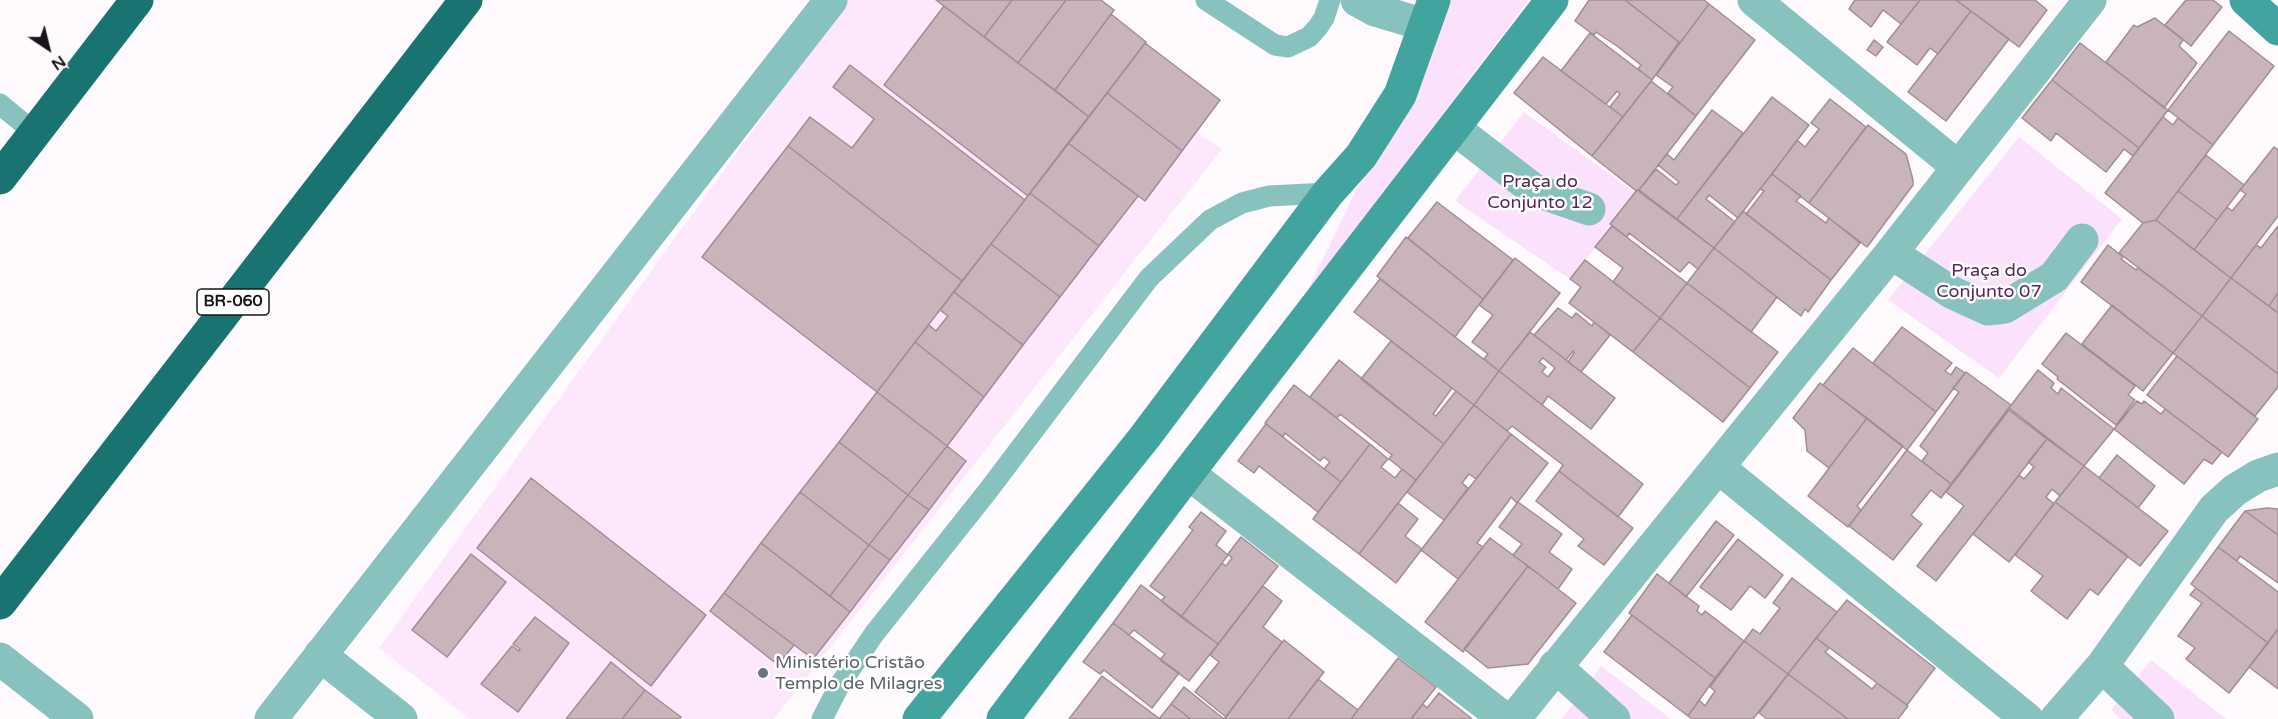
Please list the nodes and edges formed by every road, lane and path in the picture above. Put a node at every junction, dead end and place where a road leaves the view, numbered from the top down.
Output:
1 (137, 0) edge
2 (466, 0) edge
3 (831, 0) edge
4 (1206, 0) edge
5 (1330, 0) edge
6 (1357, 0) edge
7 (1552, 0) edge
8 (1754, 0) edge
9 (2090, 0) edge
10 (2246, 0) edge
11 (1430, 12) edge
12 (2278, 29) edge
13 (0, 104) edge
14 (1455, 129) junction
15 (35, 133) junction
16 (1958, 166) junction
17 (0, 178) edge
18 (1328, 193) junction
19 (1589, 209) dead end
20 (2082, 240) dead end
21 (1891, 253) junction
22 (1718, 467) junction
23 (2278, 469) edge
24 (1188, 473) junction
25 (0, 603) edge
26 (320, 655) junction
27 (0, 660) edge
28 (1555, 666) junction
29 (2102, 666) junction
30 (77, 719) edge
31 (271, 719) edge
32 (401, 719) edge
33 (822, 719) edge
34 (919, 719) edge
35 (1003, 719) edge
36 (1505, 719) edge
37 (1514, 719) edge
38 (1614, 719) edge
39 (2027, 719) edge
40 (2056, 719) edge
41 (2158, 719) edge

1 - 15 highway
2 - 25 highway, BR-060
3 - 26 street
4 - 5 lane
6 - 11 street
7 - 14 street
8 - 16 street
9 - 16 street
10 - 12 street
11 - 18 street
13 - 15 lane
14 - 19 street
14 - 24 street
15 - 17 highway
16 - 21 street
18 - 33 lane
18 - 34 street
20 - 21 street
21 - 22 street
22 - 28 street
22 - 39 street
23 - 29 street
24 - 35 street
24 - 36 street
26 - 31 street
26 - 32 street
27 - 30 street
28 - 37 street
28 - 38 street
29 - 40 street
29 - 41 street

